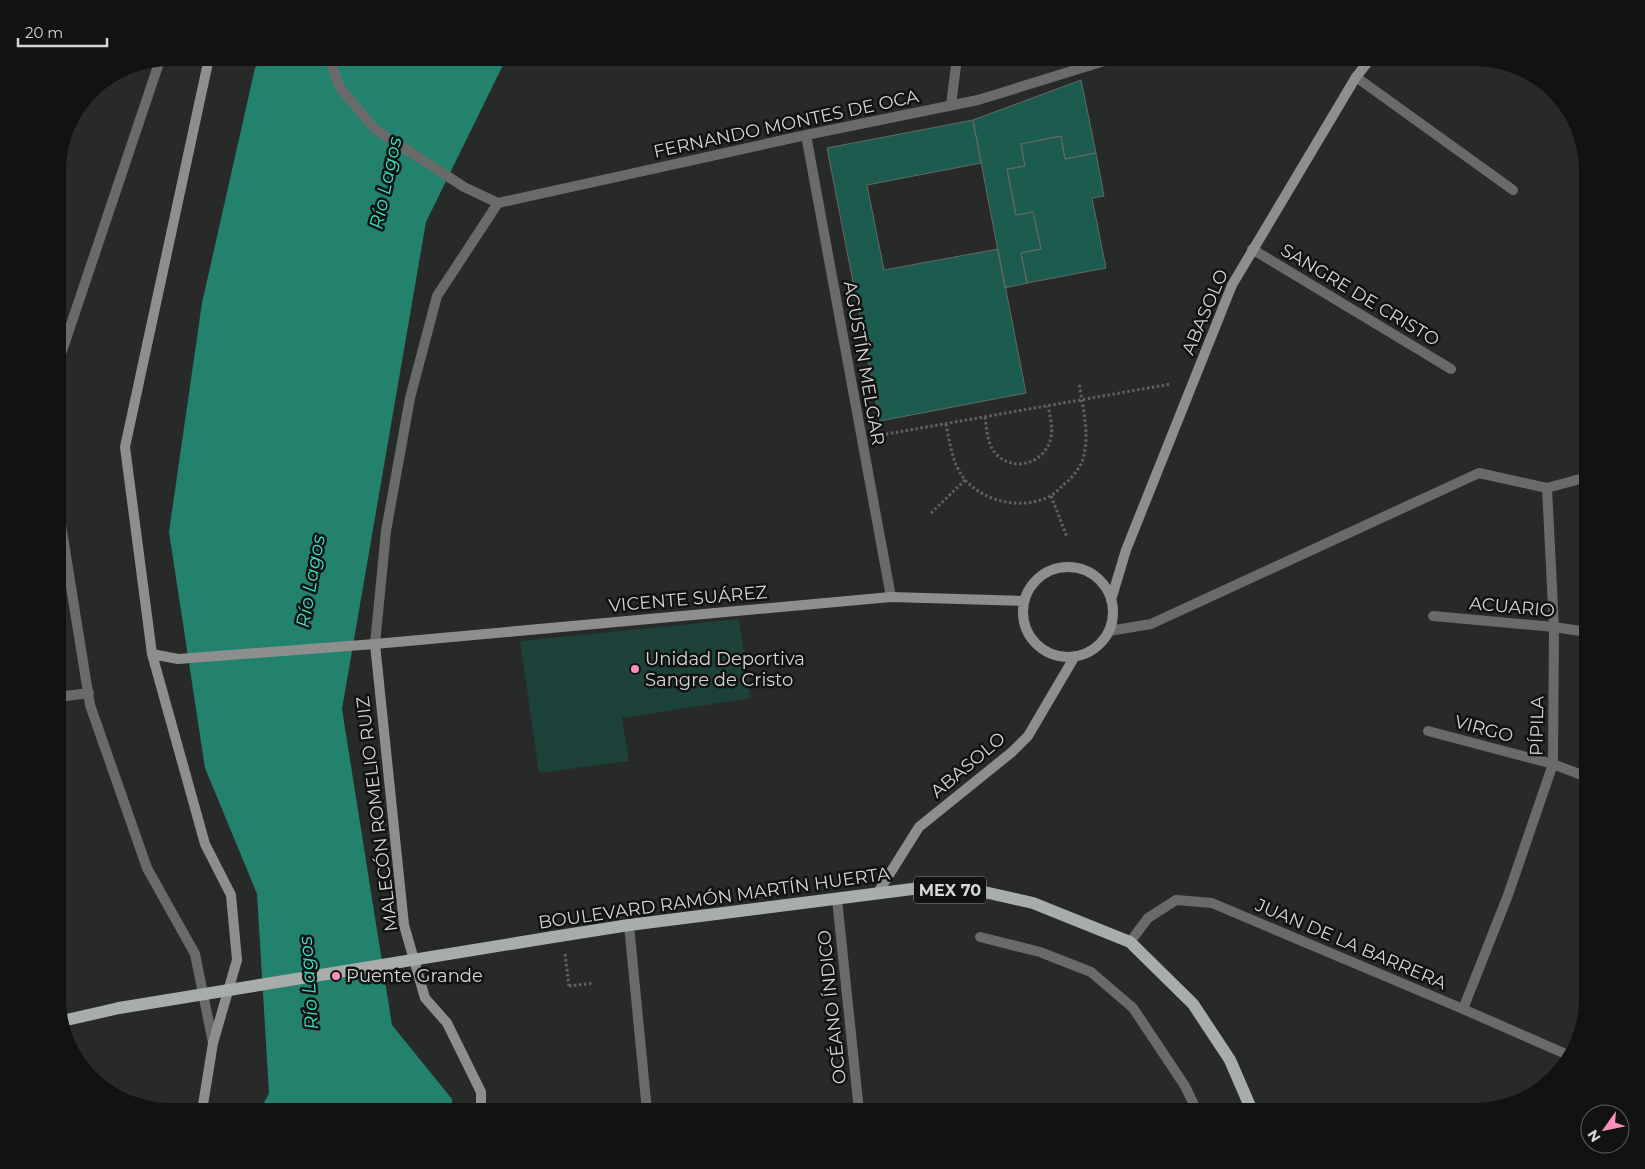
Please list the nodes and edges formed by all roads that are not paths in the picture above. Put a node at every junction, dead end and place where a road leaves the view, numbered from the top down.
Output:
1 (207, 66) edge
2 (332, 66) edge
3 (956, 66) edge
4 (1088, 66) edge
5 (1364, 66) edge
6 (158, 67) edge
7 (1356, 76) junction
8 (951, 105) junction
9 (806, 135) junction
10 (1512, 190) dead end
11 (498, 203) junction
12 (1252, 249) junction
13 (66, 339) edge
14 (1451, 369) dead end
15 (1579, 479) edge
16 (1547, 488) junction
17 (66, 554) edge
18 (891, 597) junction
19 (1111, 600) junction
20 (1024, 601) junction
21 (1433, 616) dead end
22 (1554, 627) junction
23 (1109, 630) junction
24 (1579, 631) edge
25 (375, 644) junction
26 (152, 654) junction
27 (1075, 656) junction
28 (89, 693) junction
29 (66, 696) edge
30 (1428, 731) dead end
31 (1553, 764) junction
32 (1579, 774) edge
33 (877, 894) junction
34 (836, 899) junction
35 (629, 925) junction
36 (980, 937) dead end
37 (1130, 942) junction
38 (1463, 1009) junction
39 (68, 1020) edge
40 (213, 1043) junction
41 (1563, 1053) edge
42 (203, 1103) edge
43 (481, 1103) edge
44 (646, 1103) edge
45 (858, 1103) edge
46 (1193, 1103) edge
47 (1248, 1103) edge

1 - 26 street
2 - 11 street
3 - 8 street
4 - 8 street, FERNANDO MONTES DE OCA
5 - 7 street, ABASOLO
6 - 13 street
7 - 10 street
7 - 12 street, ABASOLO
8 - 9 street, FERNANDO MONTES DE OCA
9 - 11 street, FERNANDO MONTES DE OCA
9 - 18 street, AGUSTÍN MELGAR
11 - 25 street
12 - 14 street, SANGRE DE CRISTO
12 - 19 street, ABASOLO
15 - 16 street
16 - 22 street, PÍPILA
16 - 23 street
17 - 28 street
18 - 20 street, VICENTE SUÁREZ
18 - 25 street, VICENTE SUÁREZ
19 - 20 street
19 - 23 street
20 - 27 street
21 - 22 street, ACUARIO
22 - 24 street, ACUARIO
22 - 31 street, PÍPILA
23 - 27 street
25 - 26 street, VICENTE SUÁREZ
25 - 43 street, MALECÓN ROMELIO RUIZ
26 - 40 street
27 - 33 street, ABASOLO
28 - 29 street
28 - 40 street
30 - 31 street, VIRGO
31 - 32 street, VIRGO
31 - 38 street, PÍPILA
33 - 34 main road, BOULEVARD RAMÓN MARTÍN HUERTA / MEX 70
33 - 37 main road, BOULEVARD RAMÓN MARTÍN HUERTA / MEX 70
34 - 35 main road, BOULEVARD RAMÓN MARTÍN HUERTA / MEX 70
34 - 45 street, OCÉANO ÍNDICO
35 - 39 main road, BOULEVARD RAMÓN MARTÍN HUERTA / MEX 70, bridge
35 - 44 street
36 - 46 street
37 - 38 street, JUAN DE LA BARRERA
37 - 47 main road, BOULEVARD RAMÓN MARTÍN HUERTA / MEX 70
38 - 41 street, JUAN DE LA BARRERA
40 - 42 street

